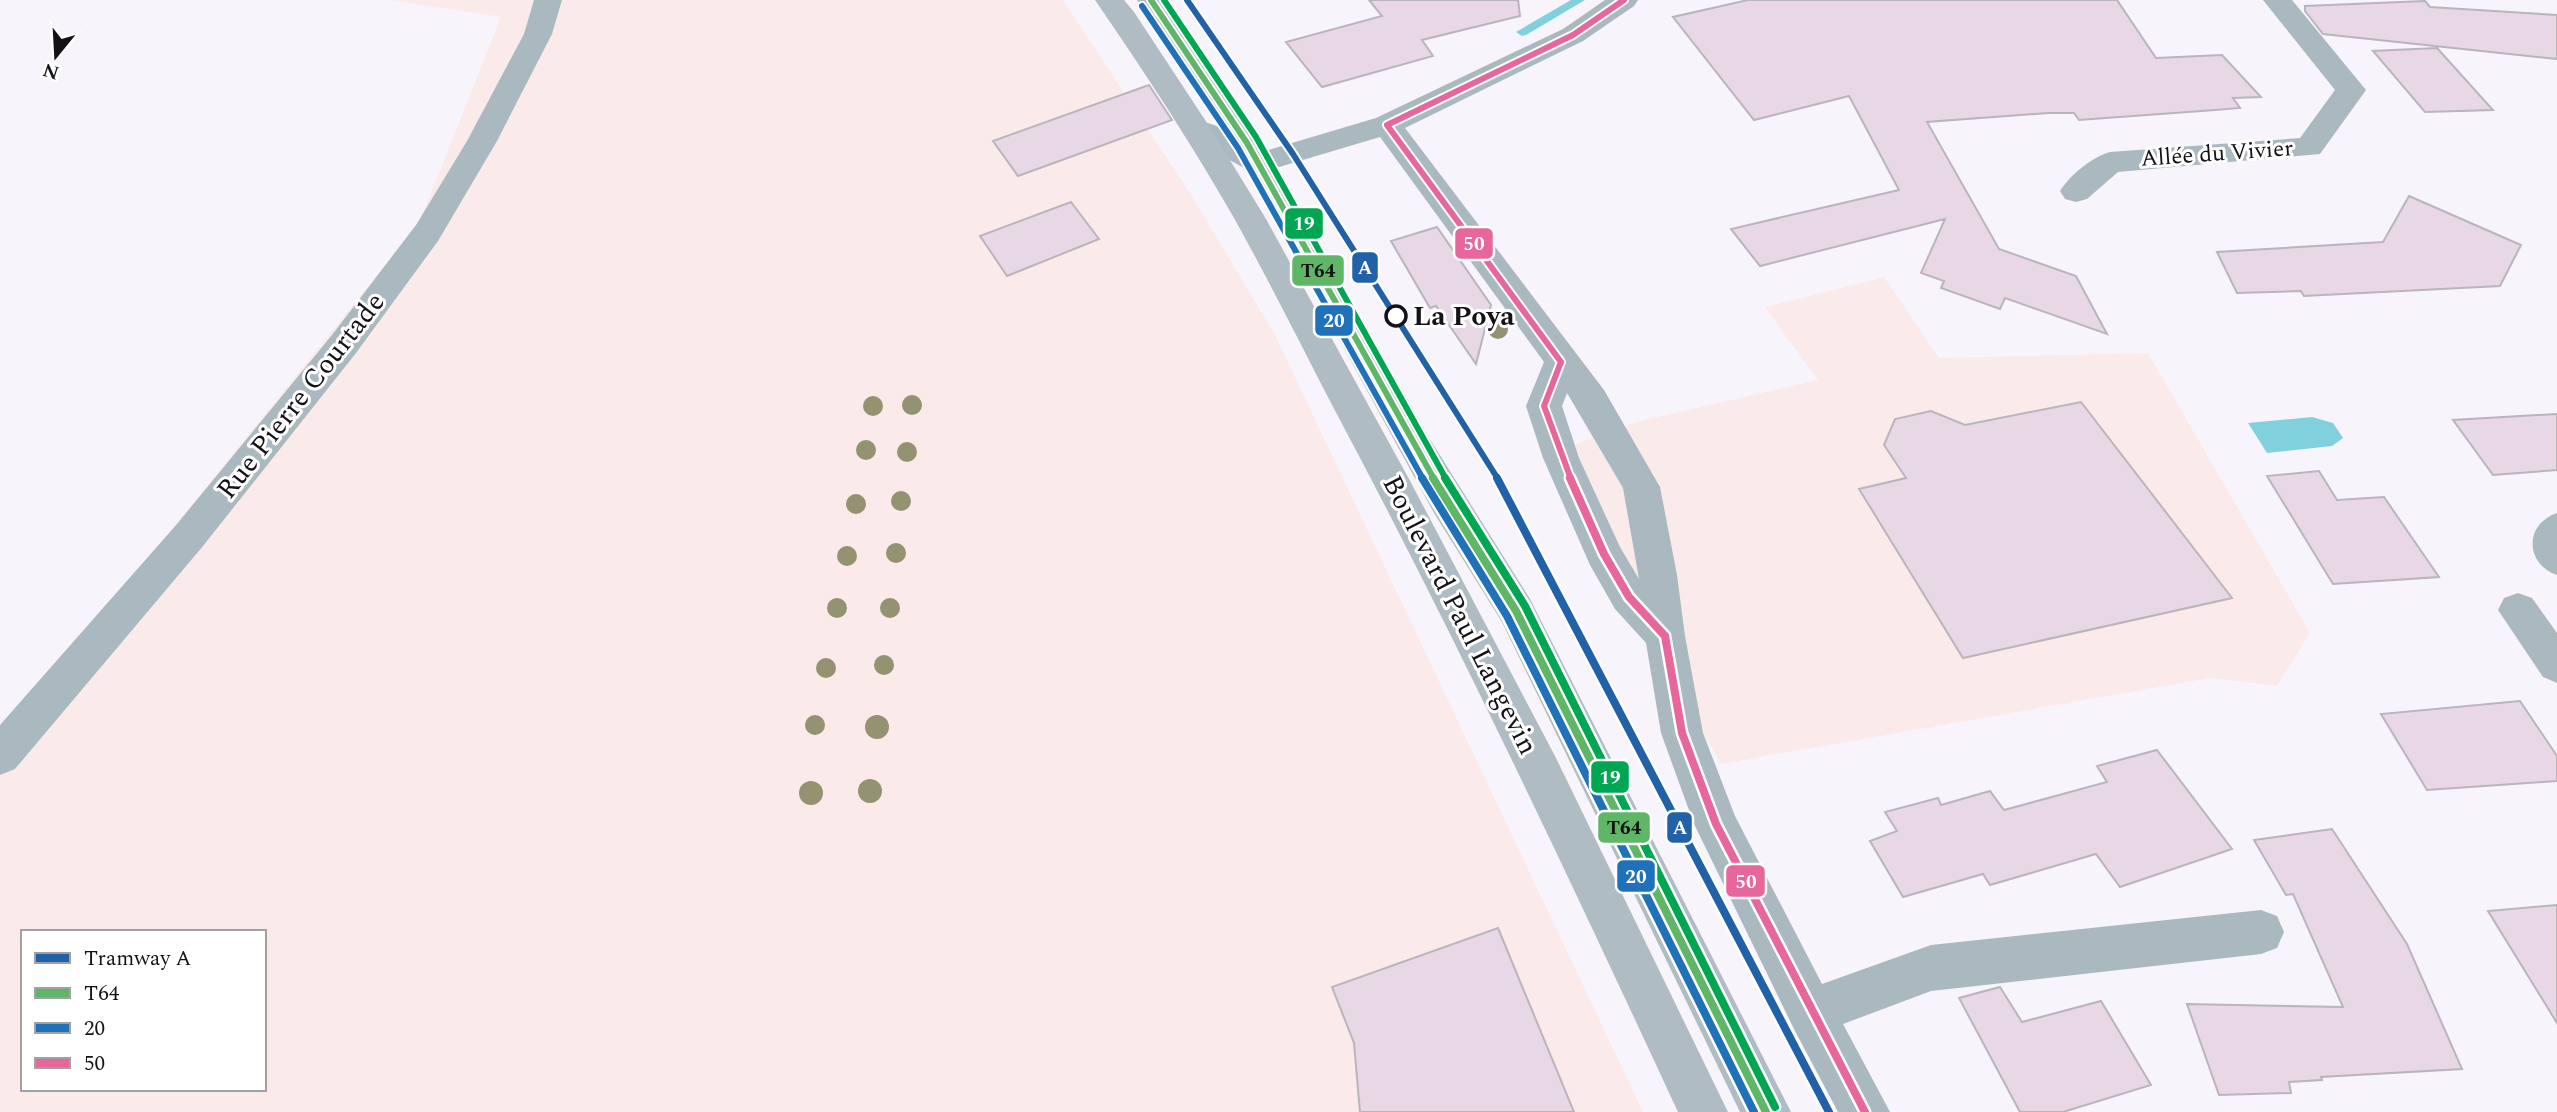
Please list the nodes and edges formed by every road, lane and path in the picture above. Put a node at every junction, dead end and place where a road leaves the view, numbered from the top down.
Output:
1 (548, 0) edge
2 (1109, 0) edge
3 (1152, 0) edge
4 (1624, 0) edge
5 (2277, 0) edge
6 (1387, 125) junction
7 (1196, 130) junction
8 (1259, 163) junction
9 (2076, 191) dead end
10 (1561, 362) junction
11 (2557, 528) edge
12 (2557, 559) edge
13 (2518, 610) dead end
14 (1665, 636) junction
15 (2557, 665) edge
16 (0, 757) edge
17 (2261, 932) dead end
18 (1811, 1012) junction
19 (1703, 1112) edge
20 (1766, 1112) edge
21 (1865, 1112) edge

1 - 16 street, Rue Pierre Courtade
2 - 7 main road, Boulevard Paul Langevin
3 - 8 main road, Boulevard Paul Langevin
4 - 6 street
5 - 9 street, Allée du Vivier
6 - 8 street
6 - 10 street
7 - 8 street, Boulevard Paul Langevin
7 - 19 main road, Boulevard Paul Langevin
8 - 20 main road, Boulevard Paul Langevin
10 - 14 street
10 - 14 street
11 - 12 street
13 - 15 street
14 - 18 street
17 - 18 street
18 - 21 street

